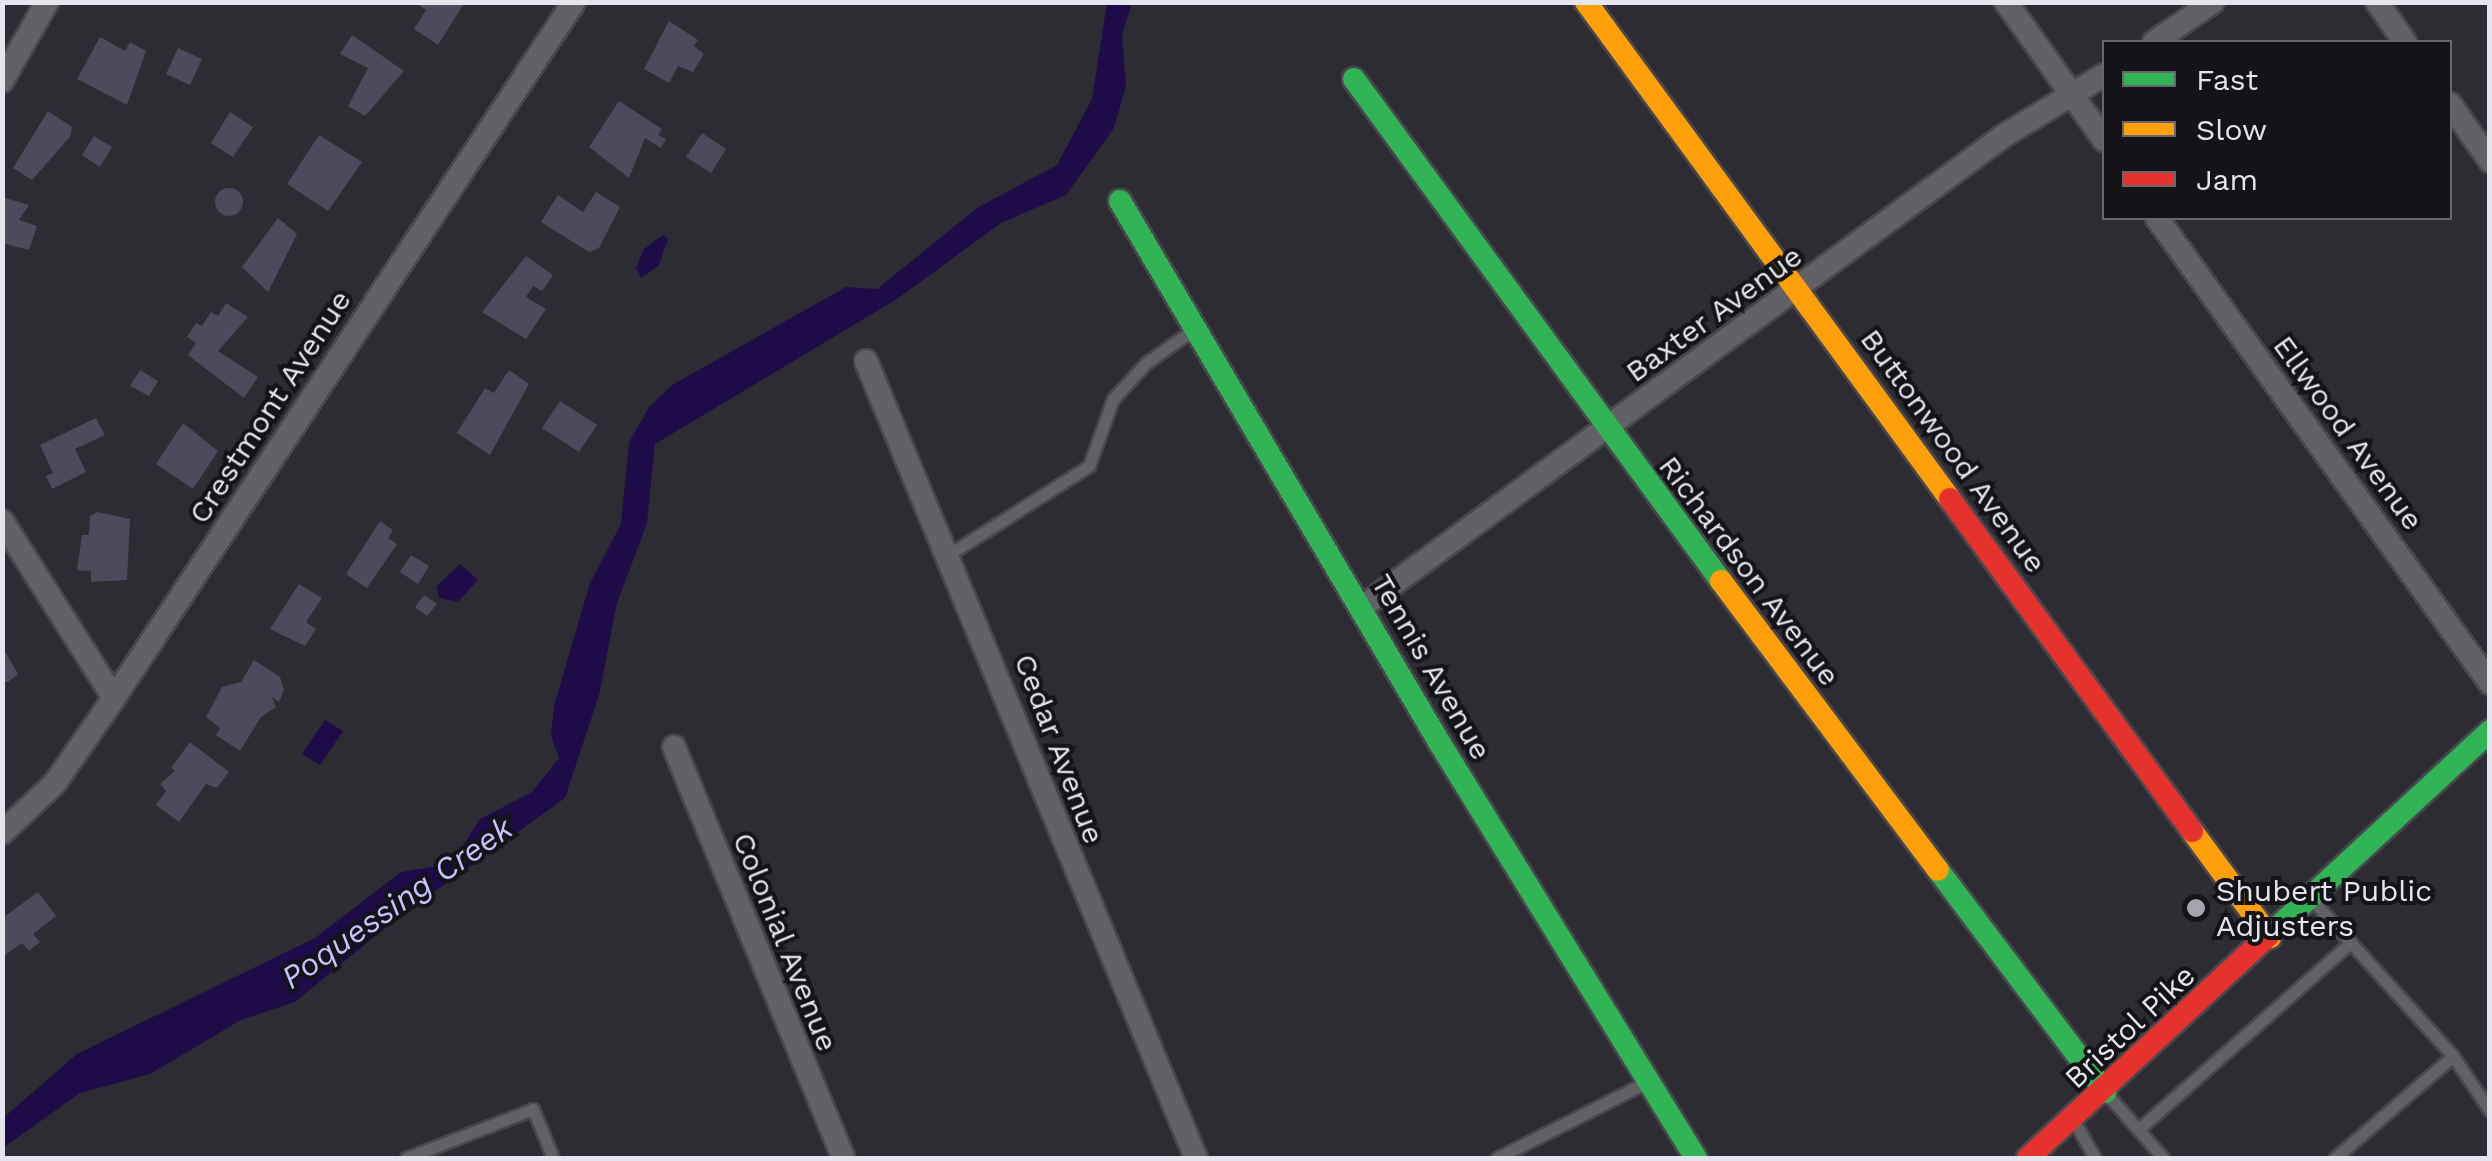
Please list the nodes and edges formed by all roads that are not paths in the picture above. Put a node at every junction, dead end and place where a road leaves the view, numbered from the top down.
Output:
1 (47, 2) edge
2 (574, 2) edge
3 (1586, 2) edge
4 (2006, 2) edge
5 (2213, 2) edge
6 (2376, 2) edge
7 (2157, 40) edge
8 (2404, 40) edge
9 (2102, 76) edge
10 (1354, 79) dead end
11 (2, 81) edge
12 (2074, 95) junction
13 (2452, 106) edge
14 (2482, 135) edge
15 (2102, 137) edge
16 (2490, 160) edge
17 (1120, 201) dead end
18 (2158, 220) edge
19 (1798, 291) junction
20 (1196, 327) junction
21 (866, 361) dead end
22 (1606, 429) junction
23 (2, 521) edge
24 (948, 555) junction
25 (1362, 607) junction
26 (2490, 683) edge
27 (114, 698) junction
28 (2490, 730) edge
29 (674, 748) dead end
30 (2, 833) edge
31 (2311, 899) junction
32 (2270, 937) junction
33 (2351, 942) junction
34 (2452, 1056) junction
35 (1650, 1080) junction
36 (2105, 1092) junction
37 (2490, 1111) edge
38 (2074, 1120) junction
39 (2140, 1128) junction
40 (433, 1154) edge
41 (406, 1158) edge
42 (553, 1158) edge
43 (843, 1158) edge
44 (1196, 1158) edge
45 (1497, 1158) edge
46 (1696, 1158) edge
47 (2028, 1158) edge
48 (2095, 1158) edge
49 (2163, 1158) edge
50 (2335, 1158) edge

1 - 11 street
2 - 27 street, Crestmont Avenue
3 - 19 street, Buttonwood Avenue
4 - 12 street
5 - 7 street
6 - 8 street
9 - 12 street, Baxter Avenue
10 - 22 street, Richardson Avenue
12 - 15 street
12 - 19 street, Baxter Avenue
13 - 14 street
14 - 16 street
17 - 20 street, Tennis Avenue
18 - 26 street, Ellwood Avenue
19 - 22 street, Baxter Avenue
19 - 32 street, Buttonwood Avenue
20 - 24 lane
20 - 25 street, Tennis Avenue
21 - 24 street, Cedar Avenue
22 - 25 street, Baxter Avenue
22 - 36 street, Richardson Avenue
23 - 27 street
24 - 44 street, Cedar Avenue
25 - 35 street, Tennis Avenue
27 - 30 street, Crestmont Avenue
28 - 31 street, Bristol Pike
29 - 43 street, Colonial Avenue
31 - 32 street, Bristol Pike
31 - 33 lane
32 - 36 street, Bristol Pike
33 - 34 lane
33 - 39 lane
34 - 37 lane
34 - 50 lane
35 - 45 lane
35 - 46 street, Tennis Avenue
36 - 38 street, Bristol Pike
36 - 39 lane
38 - 47 street, Bristol Pike
38 - 48 lane
39 - 49 lane
40 - 41 lane
40 - 42 lane

